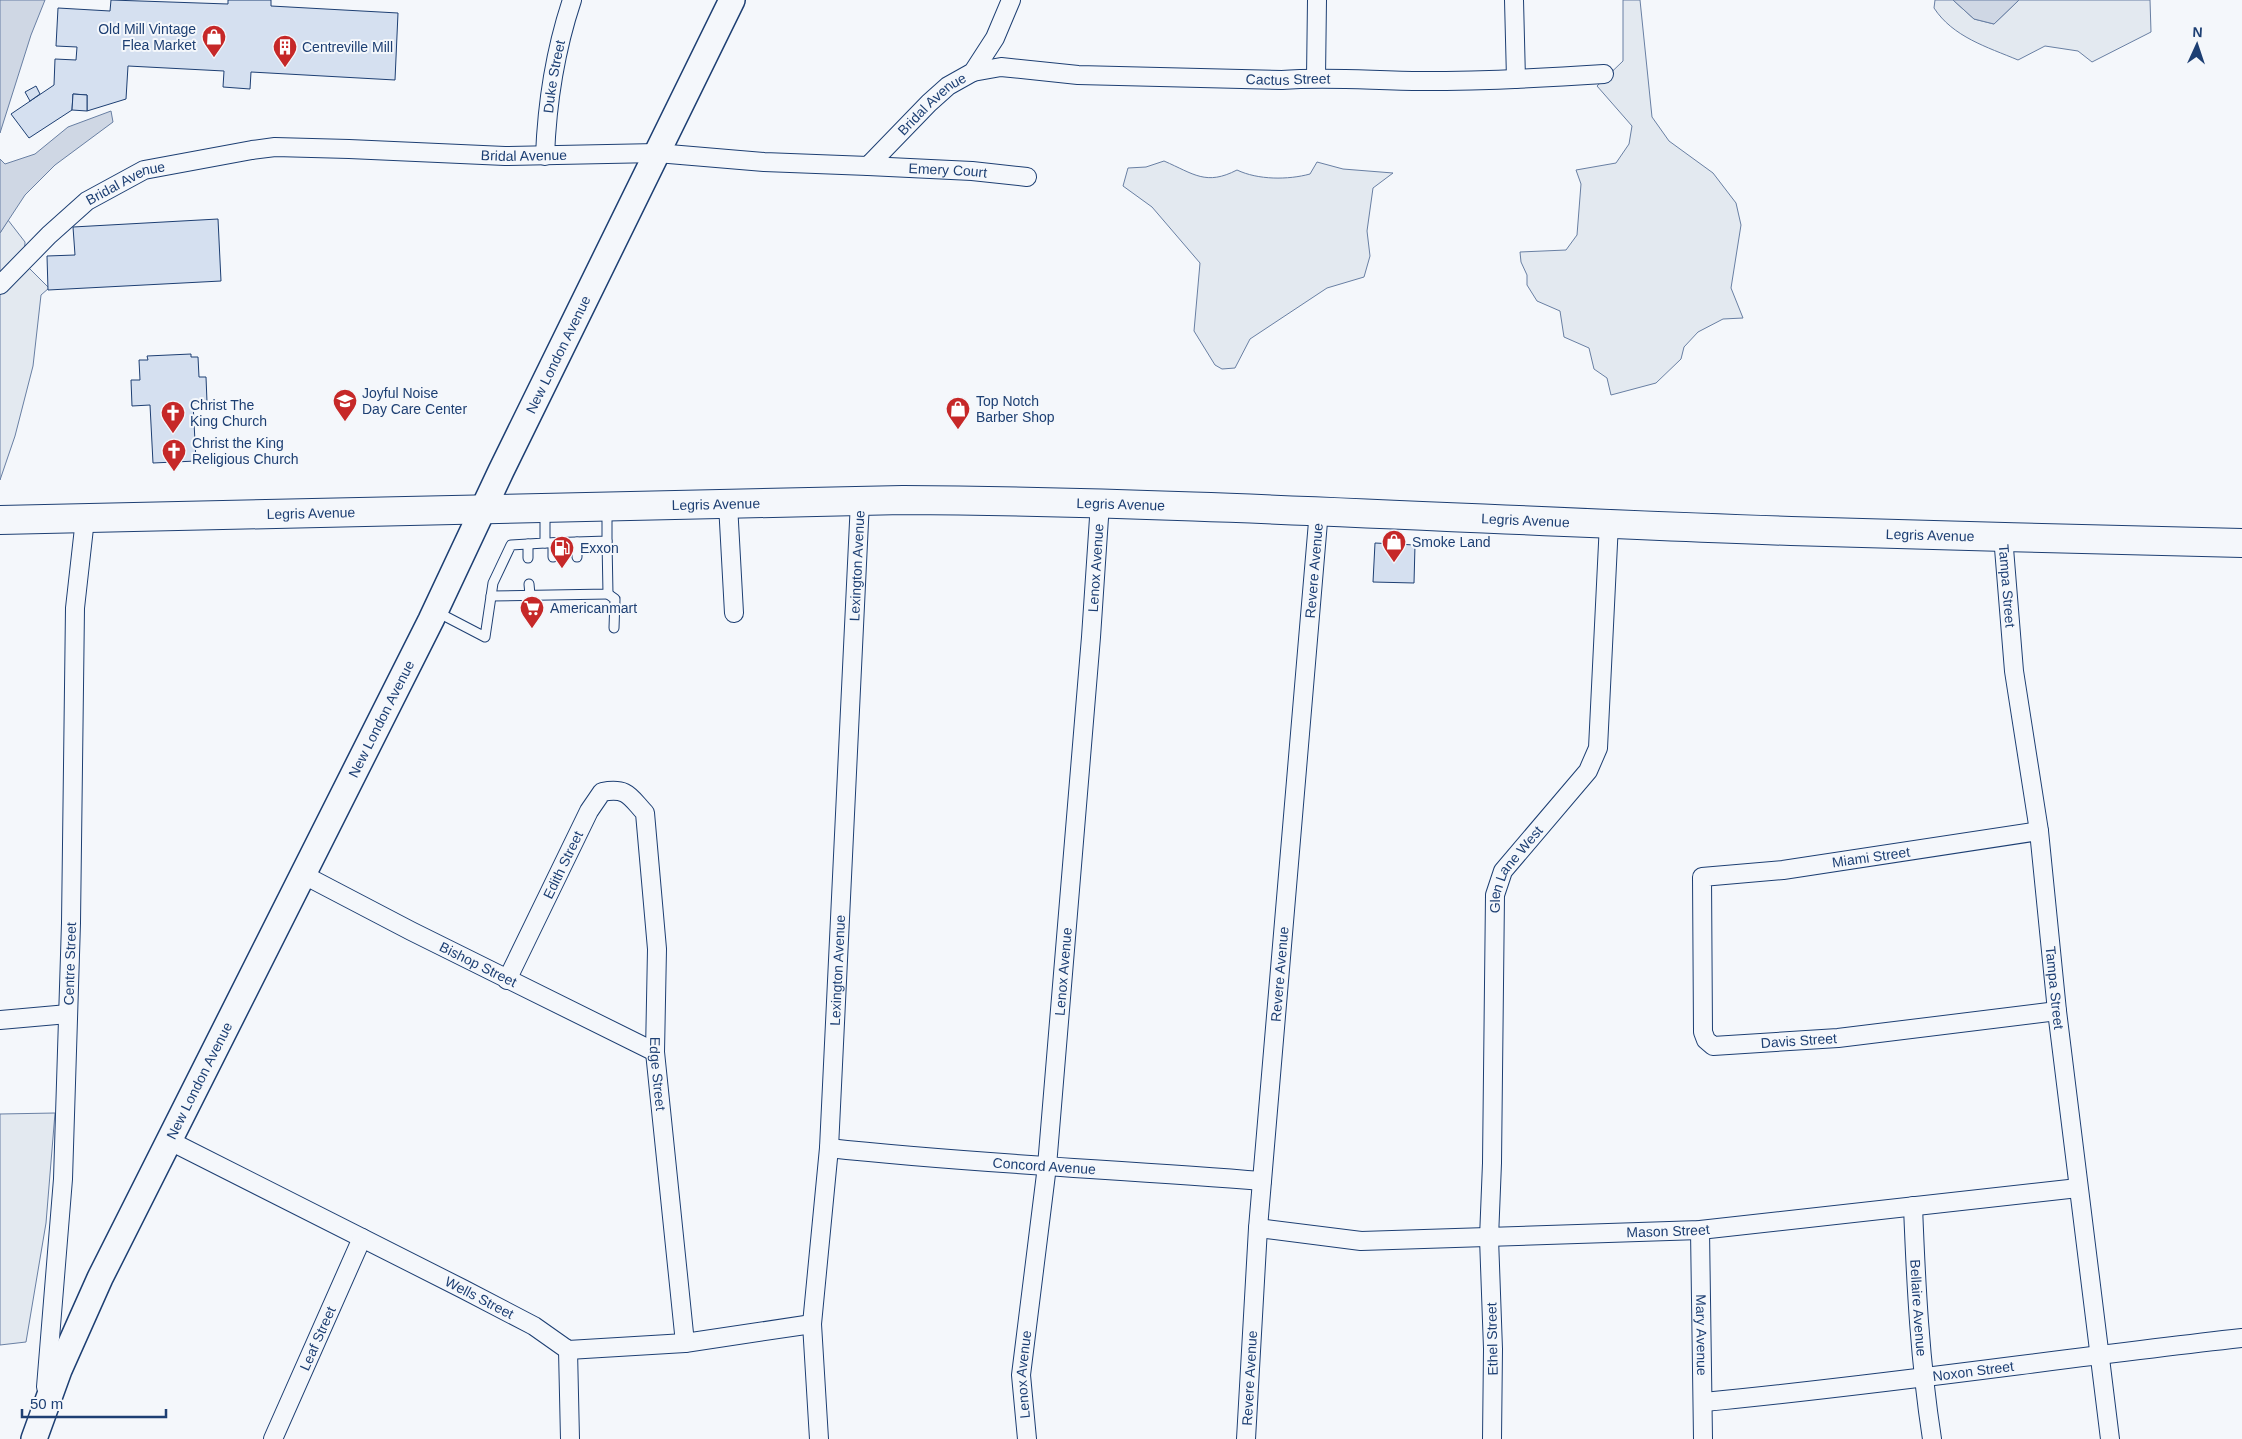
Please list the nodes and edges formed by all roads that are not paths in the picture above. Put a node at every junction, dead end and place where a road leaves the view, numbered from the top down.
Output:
1 (572, 0) edge
2 (732, 0) edge
3 (1011, 0) edge
4 (1317, 0) edge
5 (1514, 0) edge
6 (973, 72) junction
7 (1604, 74) dead end
8 (1316, 77) junction
9 (1516, 79) junction
10 (657, 153) junction
11 (545, 156) junction
12 (868, 166) junction
13 (1026, 178) dead end
14 (0, 285) edge
15 (860, 501) junction
16 (1100, 503) junction
17 (728, 504) junction
18 (607, 506) junction
19 (545, 508) junction
20 (1319, 510) junction
21 (482, 511) junction
22 (85, 519) junction
23 (0, 520) edge
24 (1609, 523) junction
25 (2003, 536) junction
26 (608, 541) junction
27 (576, 542) junction
28 (549, 543) junction
29 (528, 544) junction
30 (2241, 546) edge
31 (553, 557) dead end
32 (577, 557) dead end
33 (528, 558) dead end
34 (577, 583) dead end
35 (529, 584) dead end
36 (554, 584) dead end
37 (577, 594) junction
38 (608, 594) junction
39 (530, 595) junction
40 (554, 595) junction
41 (491, 596) junction
42 (435, 611) junction
43 (734, 613) dead end
44 (614, 628) dead end
45 (638, 806) joint
46 (2039, 831) junction
47 (302, 874) junction
48 (1702, 877) joint
49 (507, 980) junction
50 (2057, 1011) junction
51 (68, 1014) junction
52 (0, 1020) edge
53 (655, 1052) junction
54 (168, 1140) junction
55 (829, 1148) junction
56 (1047, 1166) junction
57 (1262, 1181) junction
58 (2078, 1188) junction
59 (1913, 1206) junction
60 (1258, 1228) junction
61 (1700, 1230) junction
62 (362, 1238) junction
63 (1489, 1238) junction
64 (812, 1324) junction
65 (2242, 1338) edge
66 (685, 1343) junction
67 (568, 1350) junction
68 (2099, 1354) junction
69 (1922, 1377) junction
70 (1704, 1402) junction
71 (44, 1410) junction
72 (34, 1439) edge
73 (273, 1439) edge
74 (570, 1439) edge
75 (820, 1439) edge
76 (1027, 1439) edge
77 (1246, 1439) edge
78 (1492, 1439) edge
79 (1703, 1439) edge
80 (1932, 1439) edge
81 (2110, 1439) edge

1 - 11 street, Duke Street
2 - 10 main road, New London Avenue
3 - 6 street, Bridal Avenue
4 - 8 street
5 - 9 street
6 - 8 street, Cactus Street
6 - 12 street, Bridal Avenue
7 - 9 street, Cactus Street
8 - 9 street, Cactus Street
10 - 11 street, Bridal Avenue
10 - 12 street, Bridal Avenue
10 - 21 main road, New London Avenue
11 - 14 street, Bridal Avenue
12 - 13 street, Emery Court
15 - 16 main road, Legris Avenue
15 - 17 main road, Legris Avenue
15 - 55 street, Lexington Avenue
16 - 20 main road, Legris Avenue
16 - 56 street, Lenox Avenue
17 - 18 main road, Legris Avenue
17 - 43 street
18 - 19 main road, Legris Avenue
18 - 26 lane
19 - 21 main road, Legris Avenue
19 - 28 lane
20 - 24 main road, Legris Avenue
20 - 57 street, Revere Avenue
21 - 22 main road, Legris Avenue
21 - 42 main road, New London Avenue
22 - 23 main road, Legris Avenue
22 - 51 street, Centre Street
24 - 25 main road, Legris Avenue
24 - 63 street, Glen Lane West
25 - 30 main road, Legris Avenue
25 - 46 street, Tampa Street
26 - 27 lane
26 - 38 lane
27 - 28 lane
27 - 32 lane
28 - 29 lane
28 - 31 lane
29 - 33 lane
29 - 41 lane
34 - 37 lane
35 - 39 lane
36 - 40 lane
37 - 38 lane
37 - 40 lane
38 - 44 lane
39 - 40 lane
39 - 41 lane
41 - 42 lane
42 - 47 main road, New London Avenue
45 - 49 street, Edith Street
45 - 53 street, Edge Street
46 - 48 street, Miami Street
46 - 50 street, Tampa Street
47 - 49 street, Bishop Street
47 - 54 main road, New London Avenue
48 - 50 street, Davis Street
49 - 53 street, Bishop Street
50 - 58 street, Tampa Street
51 - 52 street
51 - 71 street, Centre Street
53 - 66 street, Edge Street
54 - 62 street, Wells Street
54 - 71 main road, New London Avenue
55 - 56 street, Concord Avenue
55 - 64 street, Lexington Avenue
56 - 57 street, Concord Avenue
56 - 76 street, Lenox Avenue
57 - 60 street, Revere Avenue
58 - 59 street, Mason Street
58 - 68 street, Tampa Street
59 - 61 street, Mason Street
59 - 69 street, Bellaire Avenue
60 - 63 street, Mason Street
60 - 77 street, Revere Avenue
61 - 63 street, Mason Street
61 - 70 street, Mary Avenue
62 - 67 street, Wells Street
62 - 73 street, Leaf Street
63 - 78 street, Ethel Street
64 - 66 street
64 - 75 street, Lexington Avenue
65 - 68 street, Noxon Street
66 - 67 street
67 - 74 street
68 - 69 street, Noxon Street
68 - 81 street, Tampa Street
69 - 70 street, Noxon Street
69 - 80 street, Bellaire Avenue
70 - 79 street, Mary Avenue
71 - 72 main road, New London Avenue

